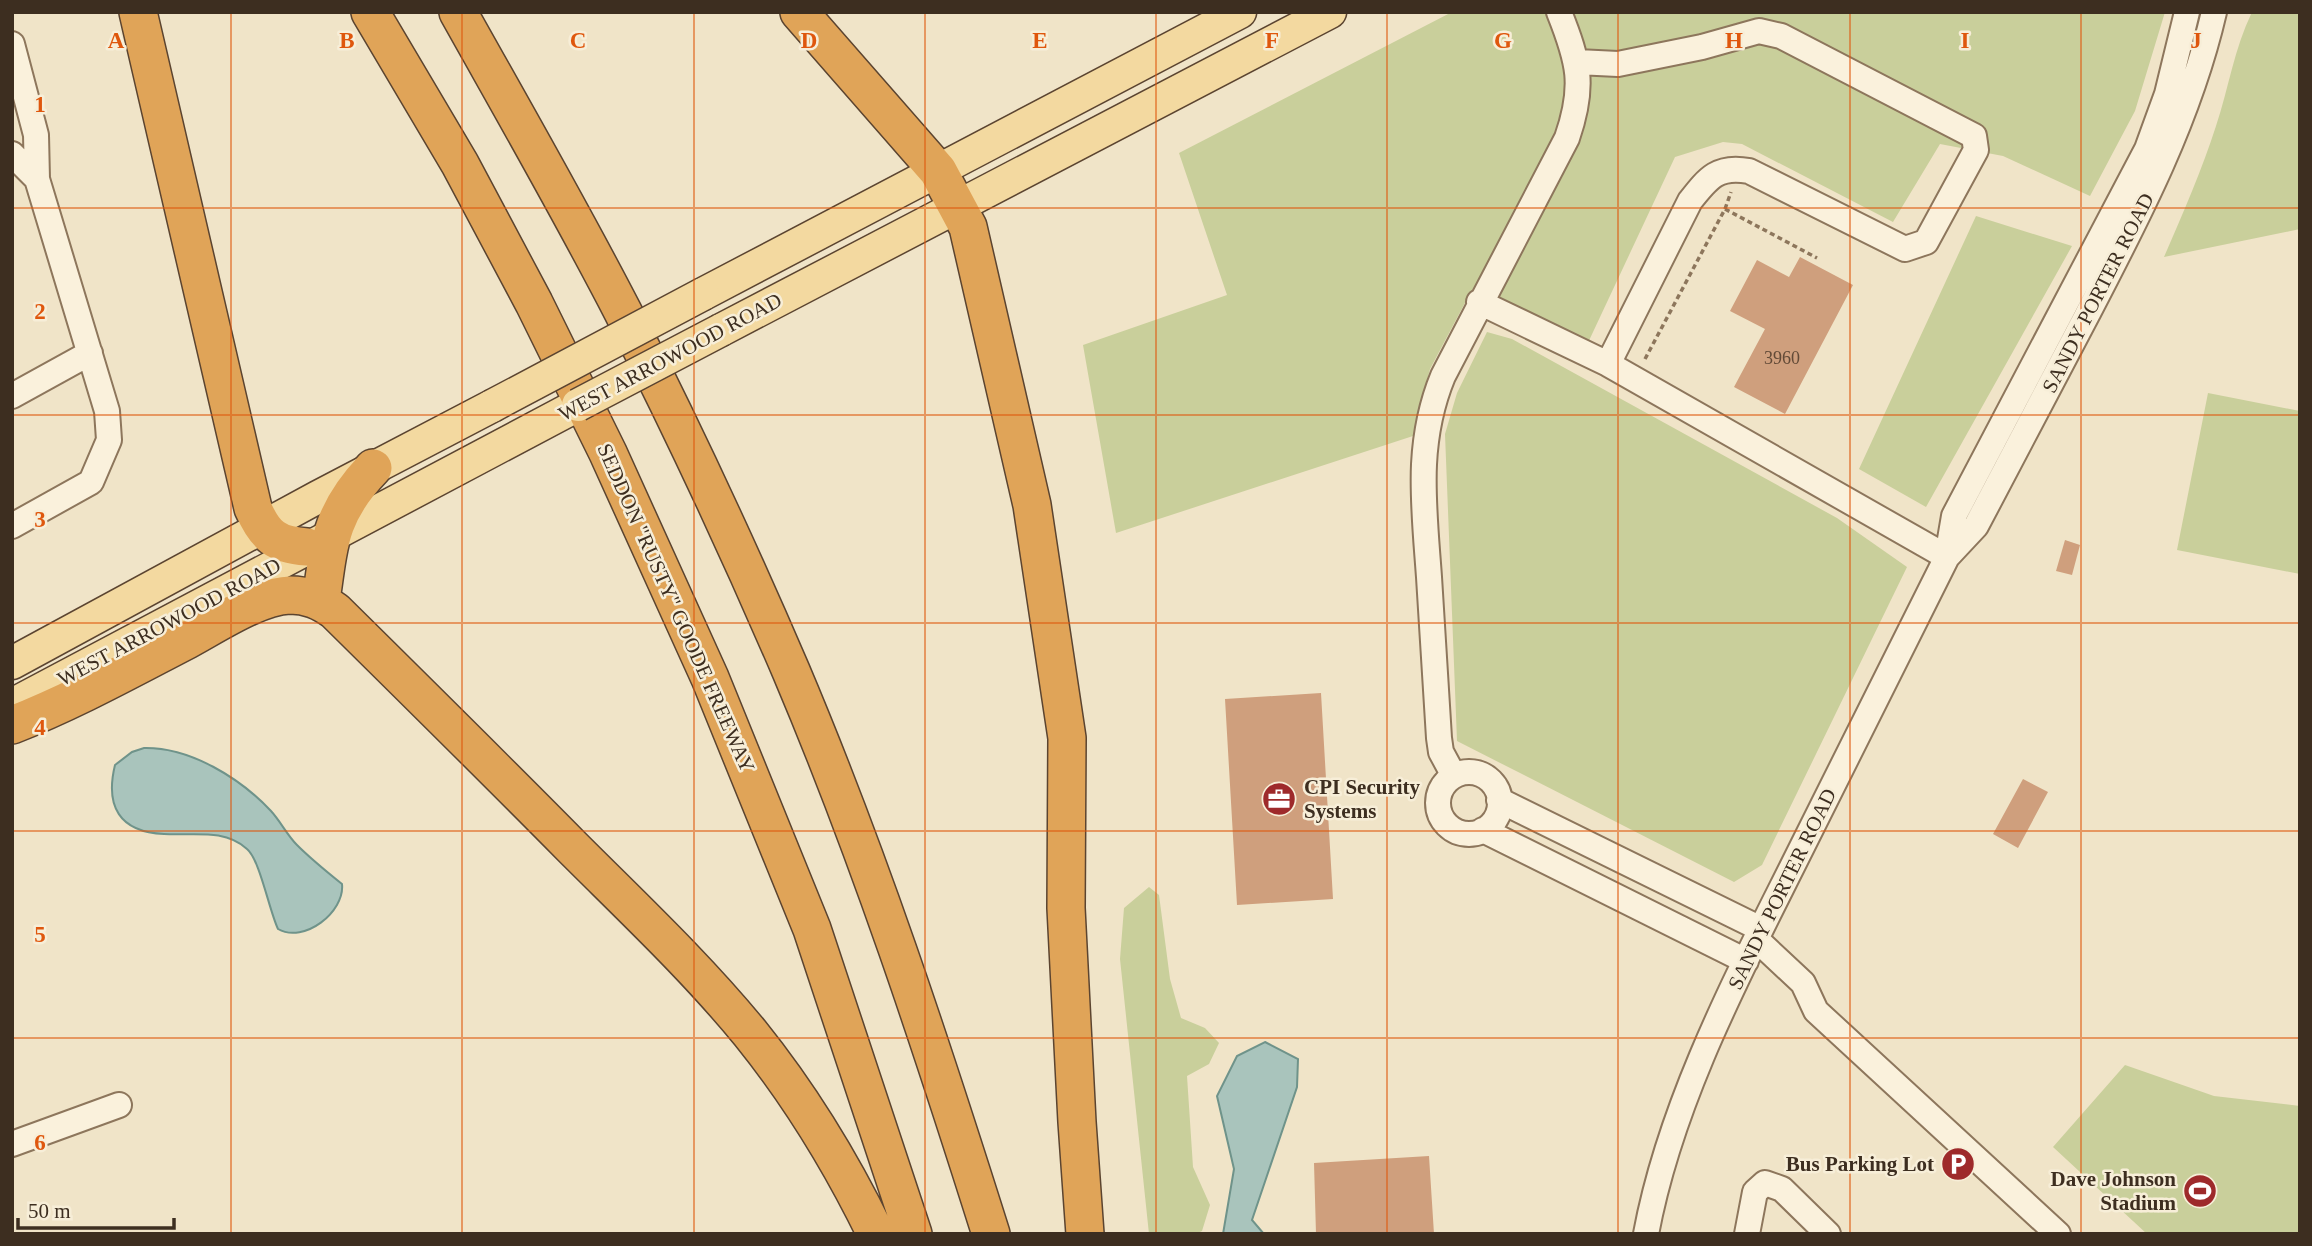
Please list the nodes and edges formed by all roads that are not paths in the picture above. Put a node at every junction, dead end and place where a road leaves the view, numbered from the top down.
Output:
1 (138, 12) edge
2 (370, 12) edge
3 (458, 12) edge
4 (799, 12) edge
5 (1240, 12) edge
6 (1330, 12) edge
7 (1559, 12) edge
8 (2187, 12) edge
9 (2214, 12) edge
10 (12, 44) edge
11 (1577, 62) junction
12 (12, 154) edge
13 (938, 171) junction
14 (37, 179) junction
15 (958, 205) junction
16 (1479, 302) junction
17 (90, 353) junction
18 (1608, 364) junction
19 (12, 396) edge
20 (373, 468) junction
21 (12, 526) edge
22 (261, 528) junction
23 (319, 541) junction
24 (1947, 557) junction
25 (321, 601) junction
26 (12, 663) edge
27 (12, 705) edge
28 (12, 726) edge
29 (1454, 776) junction
30 (1500, 800) junction
31 (1483, 830) junction
32 (1630, 864) junction
33 (1615, 896) junction
34 (1754, 943) junction
35 (119, 1105) dead end
36 (12, 1144) edge
37 (1826, 1233) edge
38 (876, 1234) edge
39 (913, 1234) edge
40 (991, 1234) edge
41 (1085, 1234) edge
42 (1646, 1234) edge
43 (1747, 1234) edge
44 (2058, 1234) edge

1 - 22 highway
2 - 39 highway, SEDDON "RUSTY" GOODE FREEWAY
3 - 40 highway
4 - 13 highway
5 - 13 main road, WEST ARROWOOD ROAD
6 - 15 main road, WEST ARROWOOD ROAD
7 - 11 street
8 - 24 street, SANDY PORTER ROAD
9 - 24 street, SANDY PORTER ROAD
10 - 14 street
11 - 16 street
11 - 18 street
12 - 14 street
13 - 15 highway
13 - 20 main road, WEST ARROWOOD ROAD, bridge
14 - 17 street
15 - 23 main road, WEST ARROWOOD ROAD, bridge
15 - 41 highway
16 - 18 street
16 - 29 street
17 - 19 street
17 - 21 street
18 - 24 street
20 - 22 main road, WEST ARROWOOD ROAD
20 - 23 highway
22 - 23 highway
22 - 26 main road, WEST ARROWOOD ROAD
23 - 25 highway
23 - 27 main road, WEST ARROWOOD ROAD
24 - 34 street, SANDY PORTER ROAD
25 - 28 highway
25 - 38 highway
29 - 30 street
29 - 31 street
30 - 31 street
30 - 32 street
31 - 33 street
32 - 33 street
32 - 34 street
33 - 34 street
34 - 42 street, SANDY PORTER ROAD
34 - 44 street
35 - 36 street
37 - 43 street

